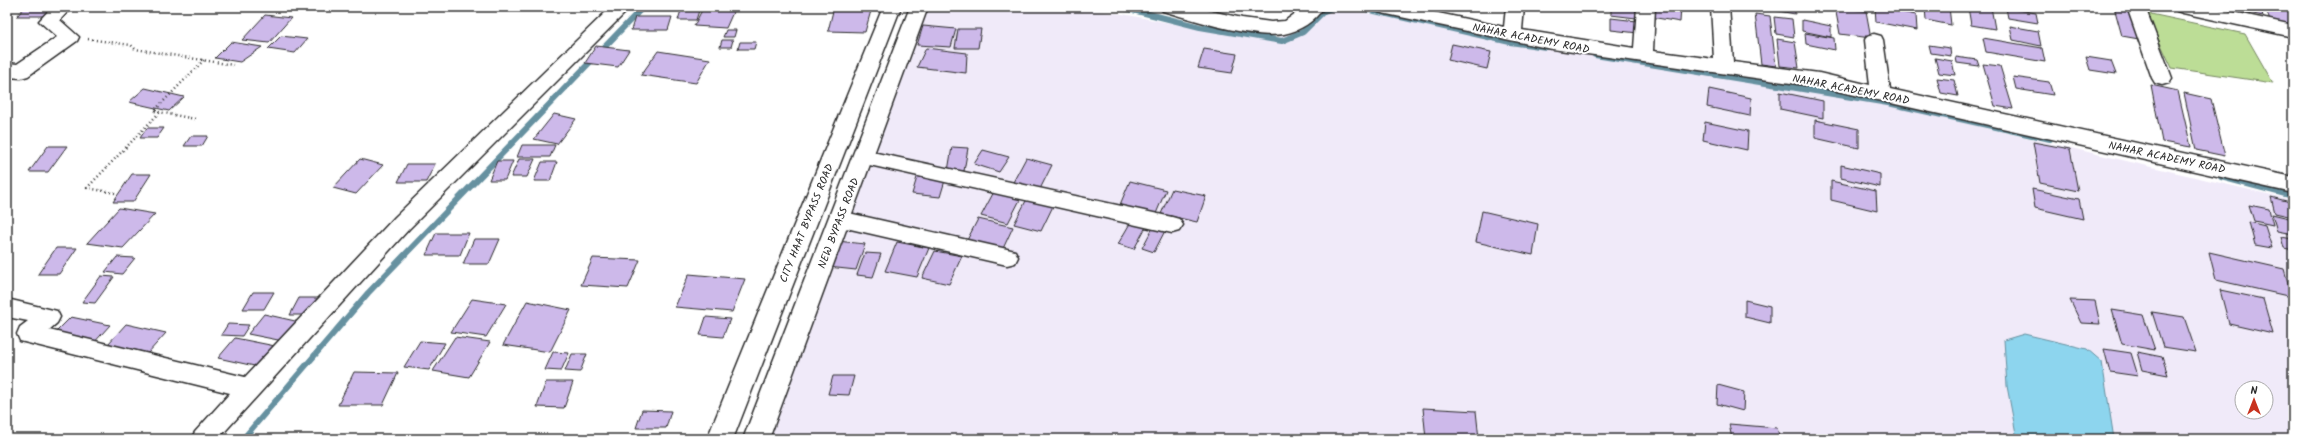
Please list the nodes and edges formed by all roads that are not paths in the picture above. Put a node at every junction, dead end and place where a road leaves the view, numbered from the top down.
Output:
1 (63, 7) edge
2 (622, 7) edge
3 (892, 7) edge
4 (919, 7) edge
5 (1170, 7) edge
6 (1315, 7) edge
7 (1515, 7) edge
8 (1646, 7) edge
9 (1720, 7) edge
10 (2136, 7) edge
11 (2183, 7) edge
12 (1387, 8) edge
13 (2293, 31) edge
14 (1512, 35) junction
15 (1874, 40) dead end
16 (1643, 57) junction
17 (1724, 68) junction
18 (7, 70) edge
19 (2162, 78) dead end
20 (1880, 94) junction
21 (863, 157) junction
22 (2293, 185) edge
23 (840, 219) junction
24 (1172, 225) dead end
25 (1007, 257) dead end
26 (7, 308) edge
27 (250, 388) junction
28 (203, 439) edge
29 (720, 439) edge
30 (756, 439) edge

1 - 18 street
2 - 27 street
3 - 29 main road, CITY HAAT BYPASS ROAD
4 - 21 main road, NEW BYPASS ROAD
5 - 6 street
7 - 14 street
8 - 16 street
9 - 17 street
10 - 19 street
11 - 13 street
12 - 14 street, NAHAR ACADEMY ROAD
14 - 16 street, NAHAR ACADEMY ROAD
15 - 20 street
16 - 17 street, NAHAR ACADEMY ROAD
17 - 20 street, NAHAR ACADEMY ROAD
20 - 22 street, NAHAR ACADEMY ROAD
21 - 23 main road, NEW BYPASS ROAD
21 - 24 street
23 - 25 street
23 - 30 main road, NEW BYPASS ROAD
26 - 27 street
27 - 28 street

